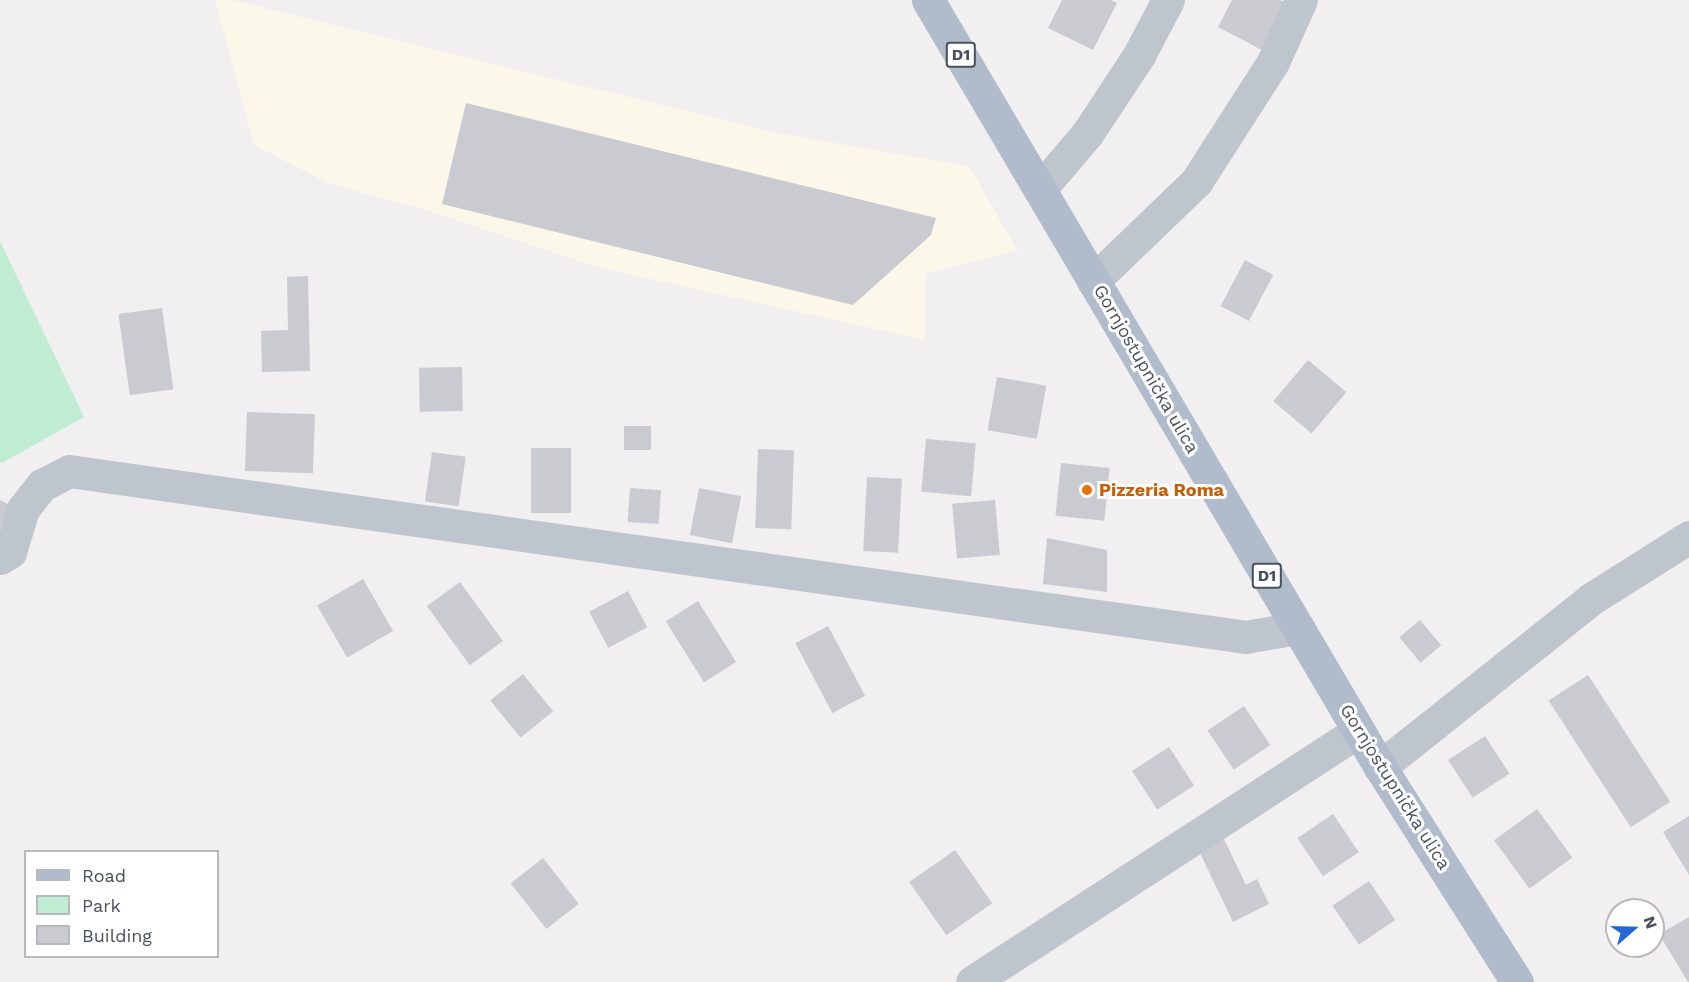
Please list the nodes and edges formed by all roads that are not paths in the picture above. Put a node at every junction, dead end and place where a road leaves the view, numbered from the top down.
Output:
1 (928, 0) edge
2 (1168, 0) edge
3 (1301, 0) edge
4 (1040, 189) junction
5 (1093, 280) junction
6 (1689, 537) edge
7 (0, 558) edge
8 (1298, 628) junction
9 (1359, 731) junction
10 (1380, 767) junction
11 (972, 982) edge
12 (1517, 982) edge

1 - 4 main road, Gornjostupnička ulica / D1
2 - 4 street
3 - 5 street
4 - 5 main road, Gornjostupnička ulica / D1
5 - 8 main road, Gornjostupnička ulica / D1
6 - 10 street
7 - 8 street
8 - 9 main road, Gornjostupnička ulica / D1
9 - 10 main road, Gornjostupnička ulica / D1
9 - 11 street
10 - 12 main road, Gornjostupnička ulica / D1

